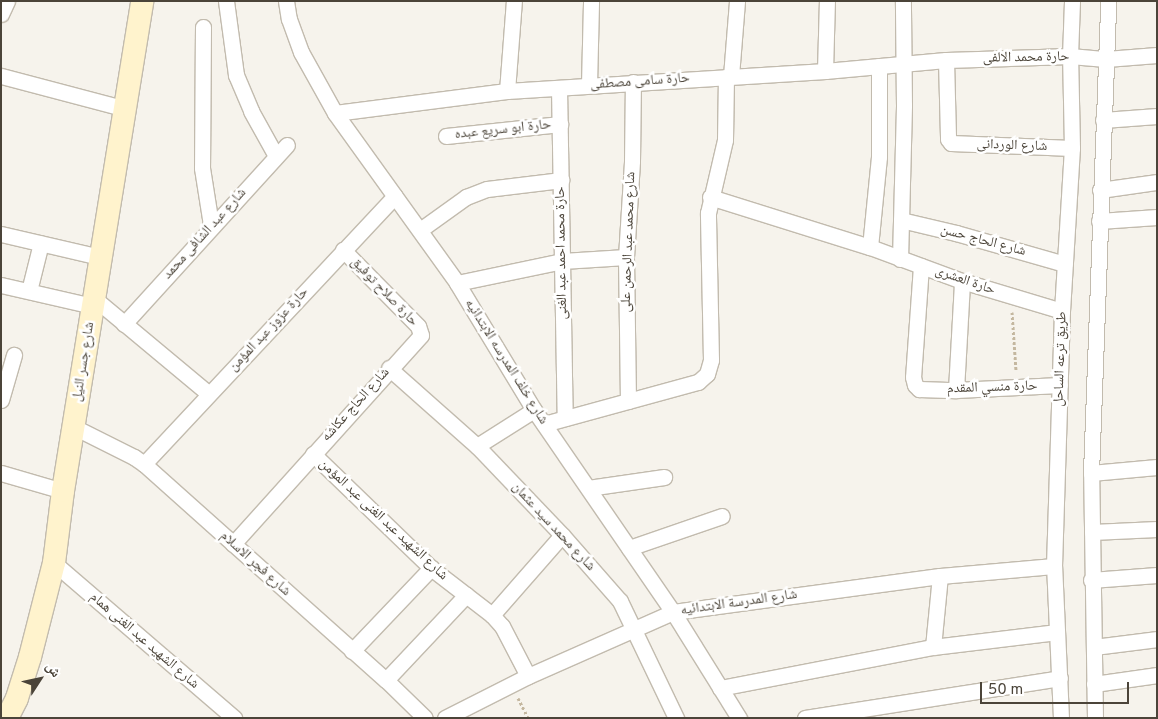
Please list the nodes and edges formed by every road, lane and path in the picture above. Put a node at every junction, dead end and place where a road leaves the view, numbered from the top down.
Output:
1 (7, 1) edge
2 (142, 1) edge
3 (226, 1) edge
4 (286, 1) edge
5 (514, 1) edge
6 (591, 1) edge
7 (737, 1) edge
8 (827, 1) edge
9 (903, 1) edge
10 (1072, 1) edge
11 (1108, 1) edge
12 (1, 14) edge
13 (203, 27) dead end
14 (1157, 55) edge
15 (1070, 56) junction
16 (1106, 59) junction
17 (946, 60) junction
18 (903, 64) junction
19 (879, 66) junction
20 (825, 71) junction
21 (1, 76) edge
22 (728, 76) junction
23 (633, 82) junction
24 (590, 86) junction
25 (560, 88) junction
26 (507, 92) junction
27 (126, 109) junction
28 (335, 113) junction
29 (1157, 116) edge
30 (1103, 120) junction
31 (560, 124) junction
32 (446, 136) dead end
33 (1072, 148) junction
34 (561, 180) junction
35 (1157, 182) edge
36 (1100, 190) junction
37 (395, 196) junction
38 (710, 197) junction
39 (1157, 216) edge
40 (901, 220) junction
41 (1099, 221) junction
42 (211, 226) junction
43 (420, 230) junction
44 (1, 234) edge
45 (41, 243) junction
46 (870, 247) junction
47 (343, 250) junction
48 (100, 256) junction
49 (626, 257) junction
50 (900, 258) junction
51 (562, 261) junction
52 (1065, 264) junction
53 (921, 266) junction
54 (962, 281) junction
55 (457, 283) junction
56 (1, 285) edge
57 (29, 291) junction
58 (1011, 296) junction
59 (94, 303) junction
60 (1062, 312) junction
61 (124, 324) junction
62 (421, 335) joint
63 (14, 355) dead end
64 (389, 368) junction
65 (1060, 385) junction
66 (1017, 387) junction
67 (956, 390) junction
68 (209, 394) junction
69 (1, 400) edge
70 (628, 401) junction
71 (534, 410) junction
72 (565, 418) junction
73 (544, 424) junction
74 (74, 427) junction
75 (477, 446) junction
76 (313, 454) junction
77 (144, 464) junction
78 (1157, 467) edge
79 (1090, 472) junction
80 (1, 473) edge
81 (664, 477) dead end
82 (588, 488) junction
83 (63, 490) junction
84 (722, 516) dead end
85 (1157, 529) edge
86 (1092, 532) junction
87 (562, 535) junction
88 (233, 544) junction
89 (630, 548) junction
90 (54, 563) junction
91 (1054, 566) junction
92 (431, 568) junction
93 (1157, 574) edge
94 (940, 576) junction
95 (1091, 580) junction
96 (466, 595) junction
97 (673, 612) junction
98 (492, 615) junction
99 (632, 630) junction
100 (1057, 632) junction
101 (1157, 639) edge
102 (933, 647) junction
103 (1094, 647) junction
104 (352, 651) junction
105 (1157, 675) edge
106 (528, 676) junction
107 (1060, 678) junction
108 (386, 680) junction
109 (1094, 684) junction
110 (720, 688) junction
111 (7, 718) edge
112 (234, 718) edge
113 (425, 718) edge
114 (445, 718) edge
115 (676, 718) edge
116 (739, 718) edge
117 (805, 718) edge
118 (1061, 718) edge
119 (1095, 718) edge

1 - 12 street
2 - 27 street, شارع جسر النيل
3 - 42 street, شارع عبد الشافى محمد
4 - 28 street, شارع خلف المدرسه الابتدائيه
5 - 26 street
6 - 24 street
7 - 22 street
8 - 20 street
9 - 18 street
10 - 15 street, طريق ترعه الساحل
11 - 16 street
13 - 42 street
14 - 16 street, حارة محمد الالفى
15 - 16 street, حارة محمد الالفى
15 - 17 street, حارة محمد الالفى
15 - 33 street, طريق ترعه الساحل
16 - 30 street
17 - 18 street, حارة سامى مصطفى
17 - 33 street, شارع الوردانى
18 - 19 street, حارة سامى مصطفى
18 - 40 street
19 - 20 street, حارة سامى مصطفى
19 - 46 street
20 - 22 street, حارة سامى مصطفى
21 - 27 street
22 - 23 street, حارة سامى مصطفى
22 - 38 street
23 - 24 street, حارة سامى مصطفى
23 - 49 street, شارع محمد عبد الرحمن على
24 - 25 street, حارة سامى مصطفى
25 - 26 street, حارة سامى مصطفى
25 - 31 street, حارة محمد احمد عبد الغنى
26 - 28 street, حارة سامى مصطفى
27 - 48 street, شارع جسر النيل
28 - 37 street, شارع خلف المدرسه الابتدائيه
29 - 30 street
30 - 36 street
31 - 32 street, حارة ابو سريع عبده
31 - 34 street, حارة محمد احمد عبد الغنى
33 - 52 street, طريق ترعه الساحل
34 - 43 street
34 - 51 street, حارة محمد احمد عبد الغنى
35 - 36 street
36 - 41 street
37 - 43 street, شارع خلف المدرسه الابتدائيه
37 - 47 street, حارة عزوز عبد المؤمن
38 - 46 street, حارة العشرى
38 - 70 street
39 - 41 street
40 - 50 street
40 - 52 street, شارع الحاج حسن
41 - 79 street
42 - 61 street, شارع عبد الشافى محمد
43 - 55 street, شارع خلف المدرسه الابتدائيه
44 - 45 street
45 - 48 street
45 - 57 street
46 - 50 street, حارة العشرى
47 - 62 street, حارة صلاح توفيق
47 - 68 street, حارة عزوز عبد المؤمن
48 - 59 street, شارع جسر النيل
49 - 51 street
49 - 70 street, شارع محمد عبد الرحمن على
50 - 53 street, حارة العشرى
51 - 55 street
51 - 72 street, حارة محمد احمد عبد الغنى
52 - 60 street, طريق ترعه الساحل
53 - 54 street, حارة العشرى
53 - 67 street, حارة منسي المقدم
54 - 58 street, حارة العشرى
54 - 67 street
55 - 71 street, شارع خلف المدرسه الابتدائيه
56 - 57 street
57 - 59 street
58 - 60 street, حارة العشرى
58 - 66 path
59 - 61 street
59 - 74 street, شارع جسر النيل
60 - 65 street, طريق ترعه الساحل
61 - 68 street
62 - 64 street, شارع الحاج عكاشه
63 - 69 street
64 - 75 street, شارع محمد سيد عثمان
64 - 76 street, شارع الحاج عكاشه
65 - 66 street, حارة منسي المقدم
65 - 91 street, طريق ترعه الساحل
66 - 67 street, حارة منسي المقدم
68 - 77 street, حارة عزوز عبد المؤمن
70 - 72 street
71 - 73 street, شارع خلف المدرسه الابتدائيه
71 - 75 street
72 - 73 street
73 - 82 street, شارع خلف المدرسه الابتدائيه
74 - 77 street, شارع فجر الاسلام
74 - 83 street, شارع جسر النيل
75 - 87 street, شارع محمد سيد عثمان
76 - 88 street, شارع الحاج عكاشه
76 - 92 street, شارع الشهيد عبد الغنى عبد المؤمن
77 - 88 street, شارع فجر الاسلام
78 - 79 street
79 - 86 street
80 - 83 street
81 - 82 street
82 - 89 street, شارع خلف المدرسه الابتدائيه
83 - 90 street, شارع جسر النيل
84 - 89 street
85 - 86 street
86 - 95 street
87 - 98 street
87 - 99 street, شارع محمد سيد عثمان
88 - 104 street, شارع فجر الاسلام
89 - 97 street, شارع خلف المدرسه الابتدائيه
90 - 111 street, شارع جسر النيل
90 - 112 street, شارع الشهيد عبد الغنى همام
91 - 94 street, شارع المدرسة الابتدائيه
91 - 100 street, طريق ترعه الساحل
92 - 96 street, شارع الشهيد عبد الغنى عبد المؤمن
92 - 104 street
93 - 95 street
94 - 97 street, شارع المدرسة الابتدائيه
94 - 102 street
95 - 103 street
96 - 98 street, شارع الشهيد عبد الغنى عبد المؤمن
96 - 108 street
97 - 99 street, شارع المدرسة الابتدائيه
97 - 110 street, شارع خلف المدرسه الابتدائيه
98 - 106 street, شارع الشهيد عبد الغنى عبد المؤمن
99 - 106 street, شارع المدرسة الابتدائيه
99 - 115 street, شارع محمد سيد عثمان
100 - 102 street
100 - 107 street, طريق ترعه الساحل
101 - 103 street
102 - 110 street
103 - 109 street
104 - 108 street, شارع فجر الاسلام
105 - 109 street
106 - 114 street, شارع المدرسة الابتدائيه
107 - 117 street
107 - 118 street, طريق ترعه الساحل
108 - 113 street, شارع فجر الاسلام
109 - 119 street
110 - 116 street, شارع خلف المدرسه الابتدائيه

